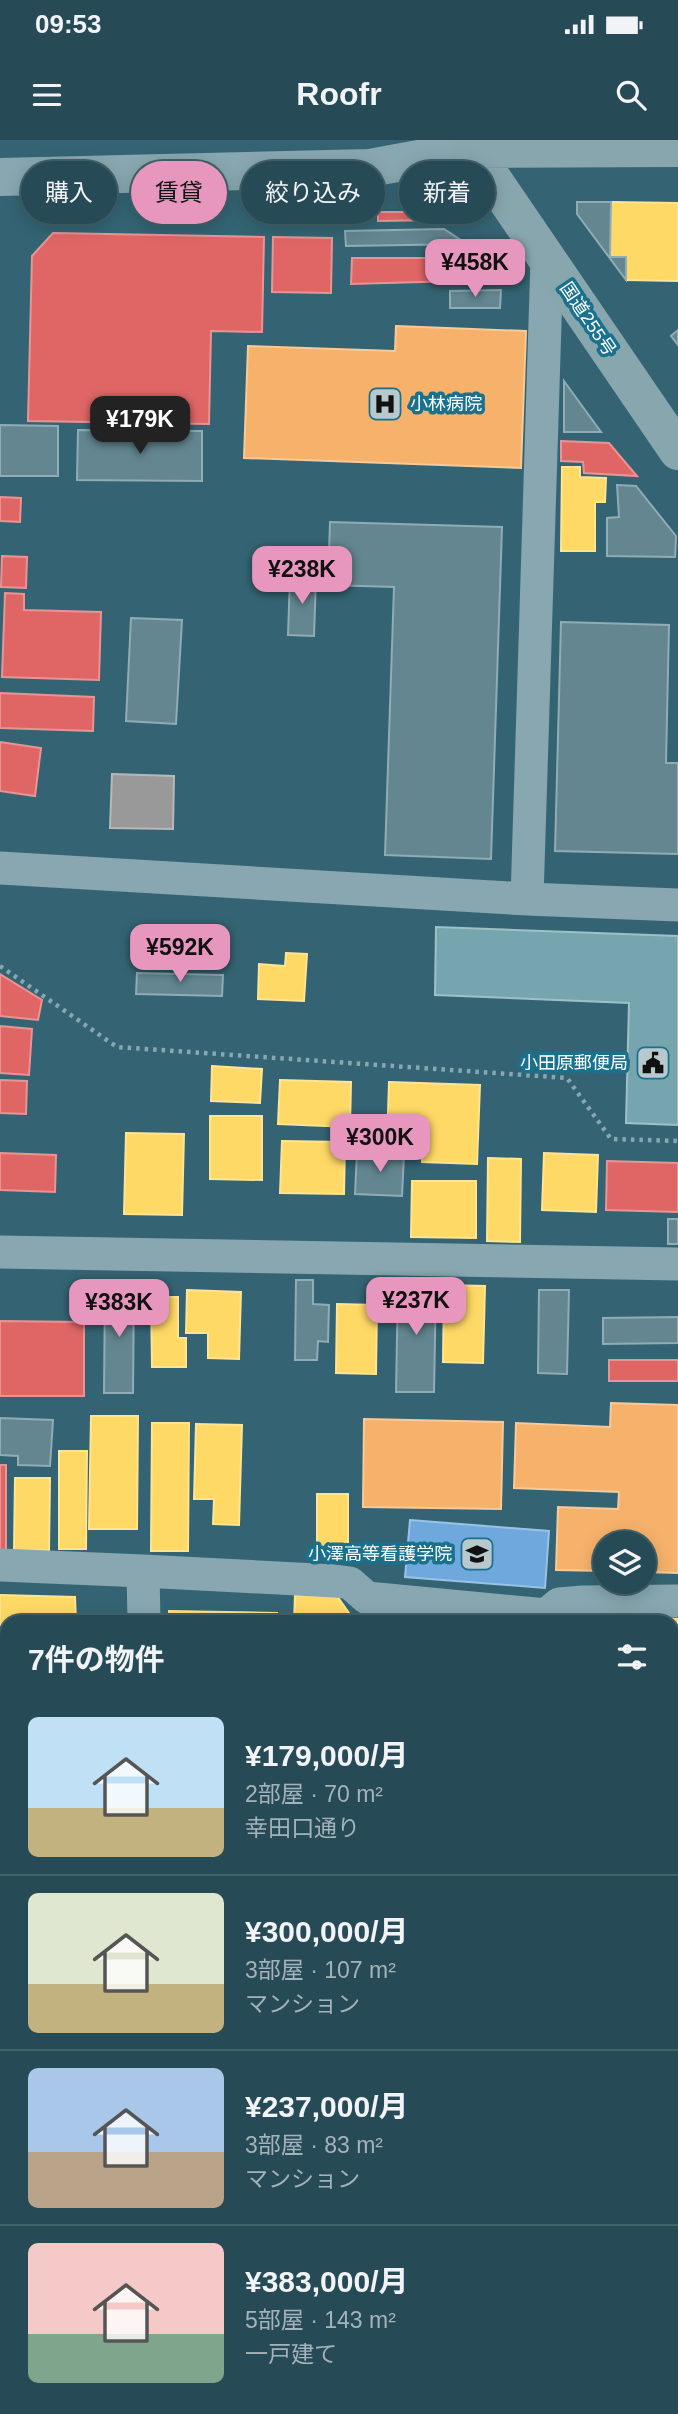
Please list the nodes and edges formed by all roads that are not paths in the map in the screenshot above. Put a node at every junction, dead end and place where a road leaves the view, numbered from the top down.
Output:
1 (468, 144) edge
2 (678, 148) edge
3 (0, 177) edge
4 (547, 259) junction
5 (678, 451) edge
6 (0, 868) edge
7 (527, 900) junction
8 (678, 905) edge
9 (0, 1252) edge
10 (678, 1264) edge
11 (0, 1564) edge
12 (143, 1571) junction
13 (678, 1601) edge
14 (144, 1615) edge
15 (519, 1615) edge
16 (549, 1615) edge

1 - 2 highway
1 - 3 street
1 - 4 highway, 国道255号
4 - 5 highway, 国道255号
4 - 7 street
6 - 7 street
7 - 8 street
9 - 10 street
11 - 12 street
12 - 14 street
12 - 15 street
13 - 16 street

